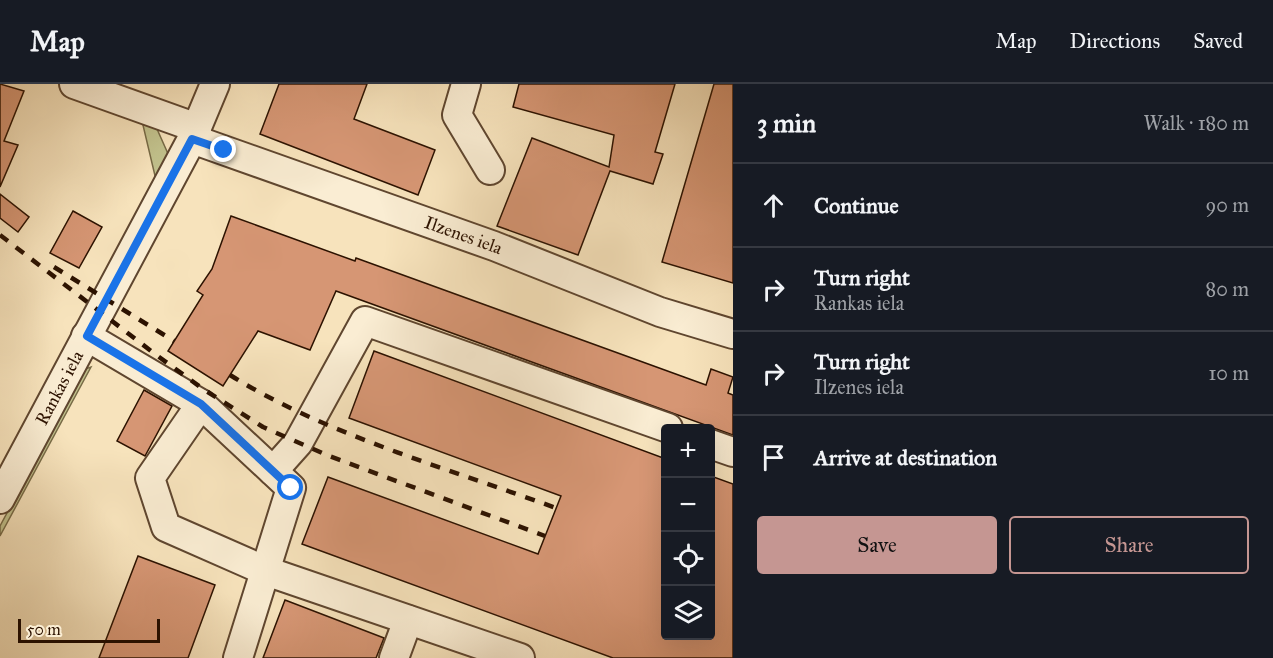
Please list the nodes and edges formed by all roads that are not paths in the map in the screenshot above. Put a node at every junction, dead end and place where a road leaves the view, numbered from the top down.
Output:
1 (74, 84) edge
2 (215, 84) edge
3 (466, 84) edge
4 (195, 133) junction
5 (490, 170) dead end
6 (733, 334) edge
7 (87, 336) junction
8 (201, 404) junction
9 (661, 427) edge
10 (715, 445) edge
11 (733, 452) edge
12 (273, 471) junction
13 (0, 499) edge
14 (266, 571) junction
15 (408, 620) junction
16 (238, 658) edge
17 (394, 658) edge
18 (520, 658) edge

1 - 4 street, Ilzenes iela
2 - 4 street, Rankas iela
3 - 5 street
4 - 6 street, Ilzenes iela
4 - 7 street, Rankas iela
7 - 8 street
7 - 13 street, Rankas iela
8 - 12 street
8 - 14 street
9 - 12 street
10 - 11 street
12 - 14 street
14 - 15 street
14 - 16 street
15 - 17 street
15 - 18 street

